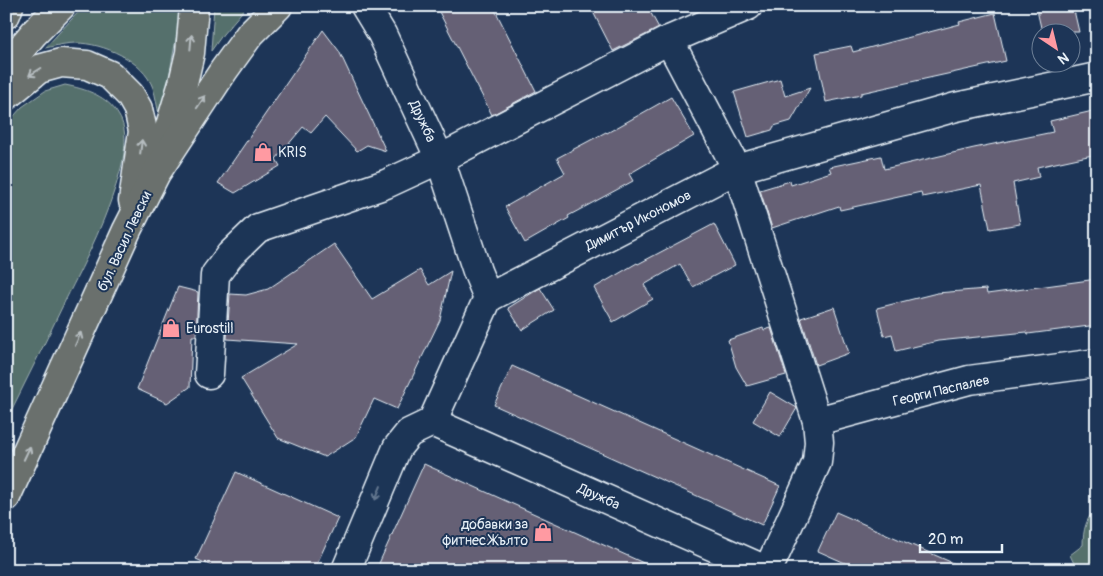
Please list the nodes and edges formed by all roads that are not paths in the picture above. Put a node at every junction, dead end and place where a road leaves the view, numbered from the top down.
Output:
1 (9, 6) edge
2 (61, 6) edge
3 (194, 6) edge
4 (278, 6) edge
5 (365, 6) edge
6 (748, 6) edge
7 (6, 14) edge
8 (670, 40) junction
9 (6, 66) edge
10 (1097, 77) edge
11 (6, 96) edge
12 (440, 159) junction
13 (737, 169) junction
14 (156, 173) junction
15 (127, 230) junction
16 (488, 298) junction
17 (1097, 363) edge
18 (209, 374) dead end
19 (817, 421) junction
20 (432, 422) junction
21 (6, 497) edge
22 (732, 563) edge
23 (346, 570) edge
24 (767, 570) edge

1 - 7 main road
2 - 9 main road
14 -> 3 main road
14 -> 4 main road, бул. Васил Левски
5 - 12 street, Дружба
6 - 8 street
8 - 12 street
8 - 13 street
10 - 13 street, Димитър Икономов
15 -> 11 main road
12 - 16 street, Дружба
12 - 18 street
13 - 16 street, Димитър Икономов
13 - 19 street
14 - 15 main road, бул. Васил Левски
21 -> 15 main road, бул. Васил Левски
16 - 20 street
17 - 19 street, Георги Паспалев
19 - 24 street
20 - 22 street, Дружба
20 -> 23 street
22 - 24 street, Дружба

